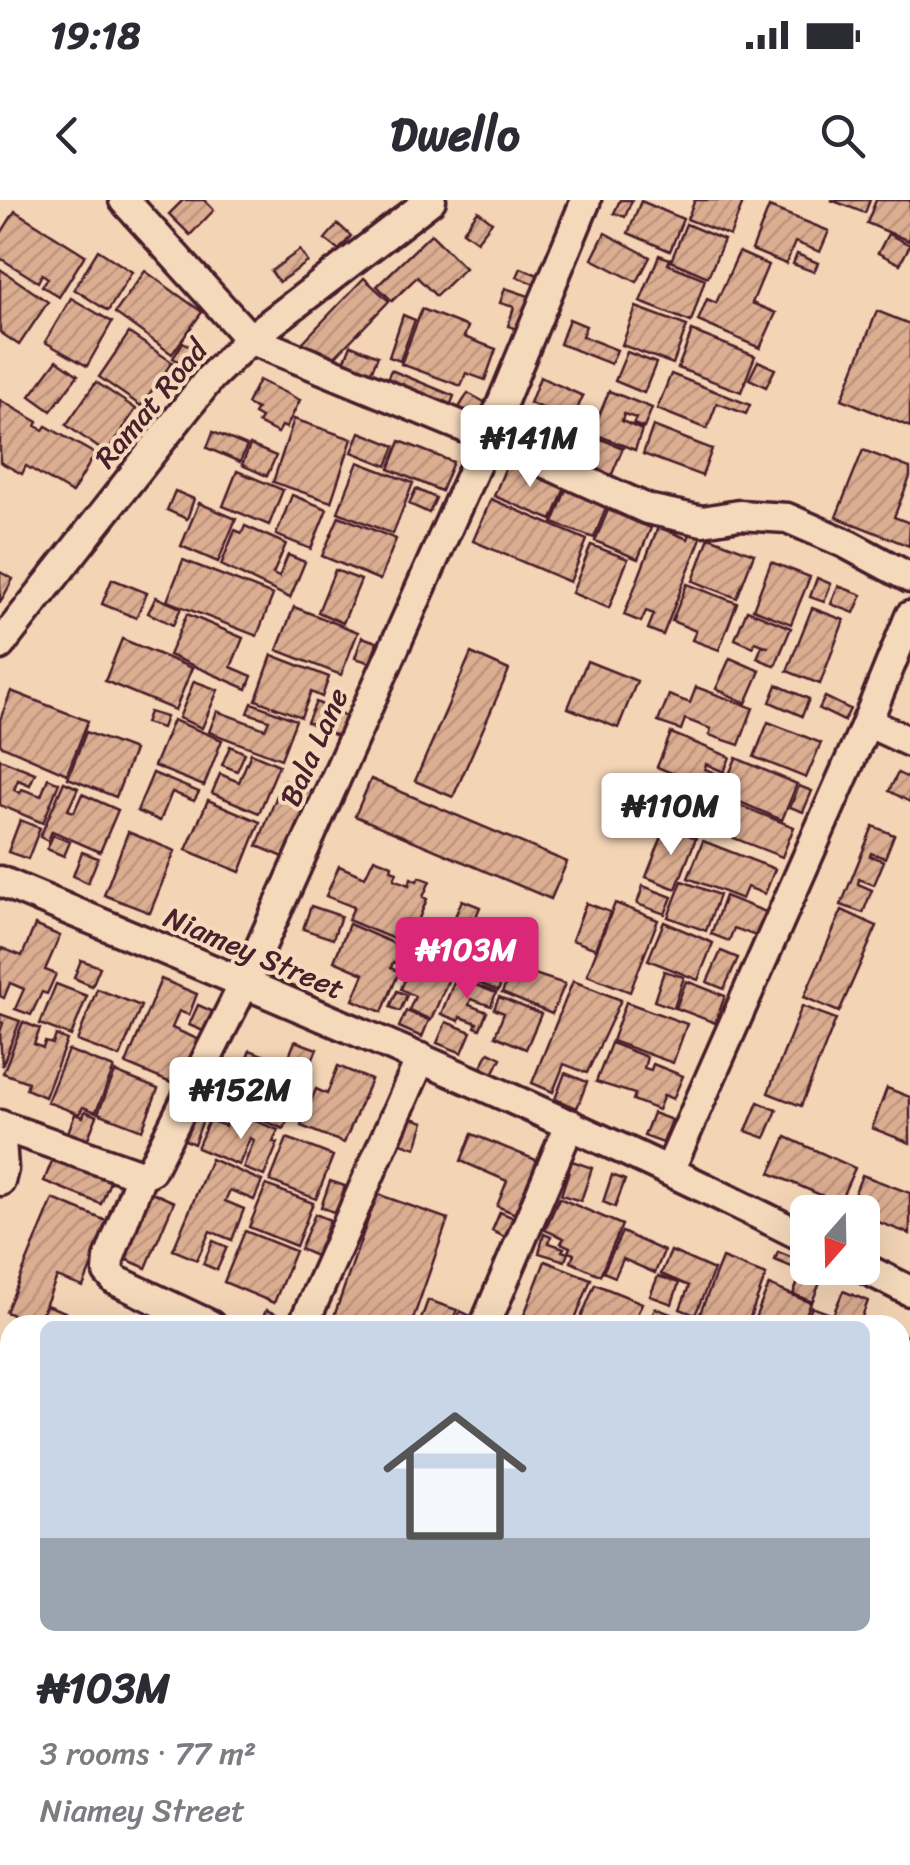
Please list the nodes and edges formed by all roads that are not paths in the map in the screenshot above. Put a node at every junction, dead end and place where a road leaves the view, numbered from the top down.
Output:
1 (124, 200) edge
2 (431, 200) edge
3 (586, 200) edge
4 (250, 340) junction
5 (488, 436) junction
6 (910, 578) edge
7 (910, 616) edge
8 (4, 634) edge
9 (867, 722) junction
10 (910, 742) edge
11 (0, 882) edge
12 (244, 984) junction
13 (421, 1058) junction
14 (570, 1124) junction
15 (1, 1125) edge
16 (670, 1170) junction
17 (141, 1175) junction
18 (0, 1181) edge
19 (790, 1230) edge
20 (880, 1275) edge
21 (910, 1290) edge
22 (189, 1315) edge
23 (308, 1315) edge
24 (490, 1315) edge

1 - 4 street
2 - 4 street, Ramat Road
3 - 5 street, Bala Lane
4 - 5 street
4 - 8 street, Ramat Road
5 - 6 street
5 - 12 street, Bala Lane
7 - 9 street
9 - 10 street
9 - 16 street
11 - 12 street, Niamey Street
12 - 13 street, Niamey Street
12 - 17 street, Bala Lane
13 - 14 street, Niamey Street
13 - 23 street
14 - 16 street, Niamey Street
14 - 24 street
15 - 17 street
15 - 18 street
16 - 19 street, Niamey Street
17 - 22 street, Bala Lane
20 - 21 street

